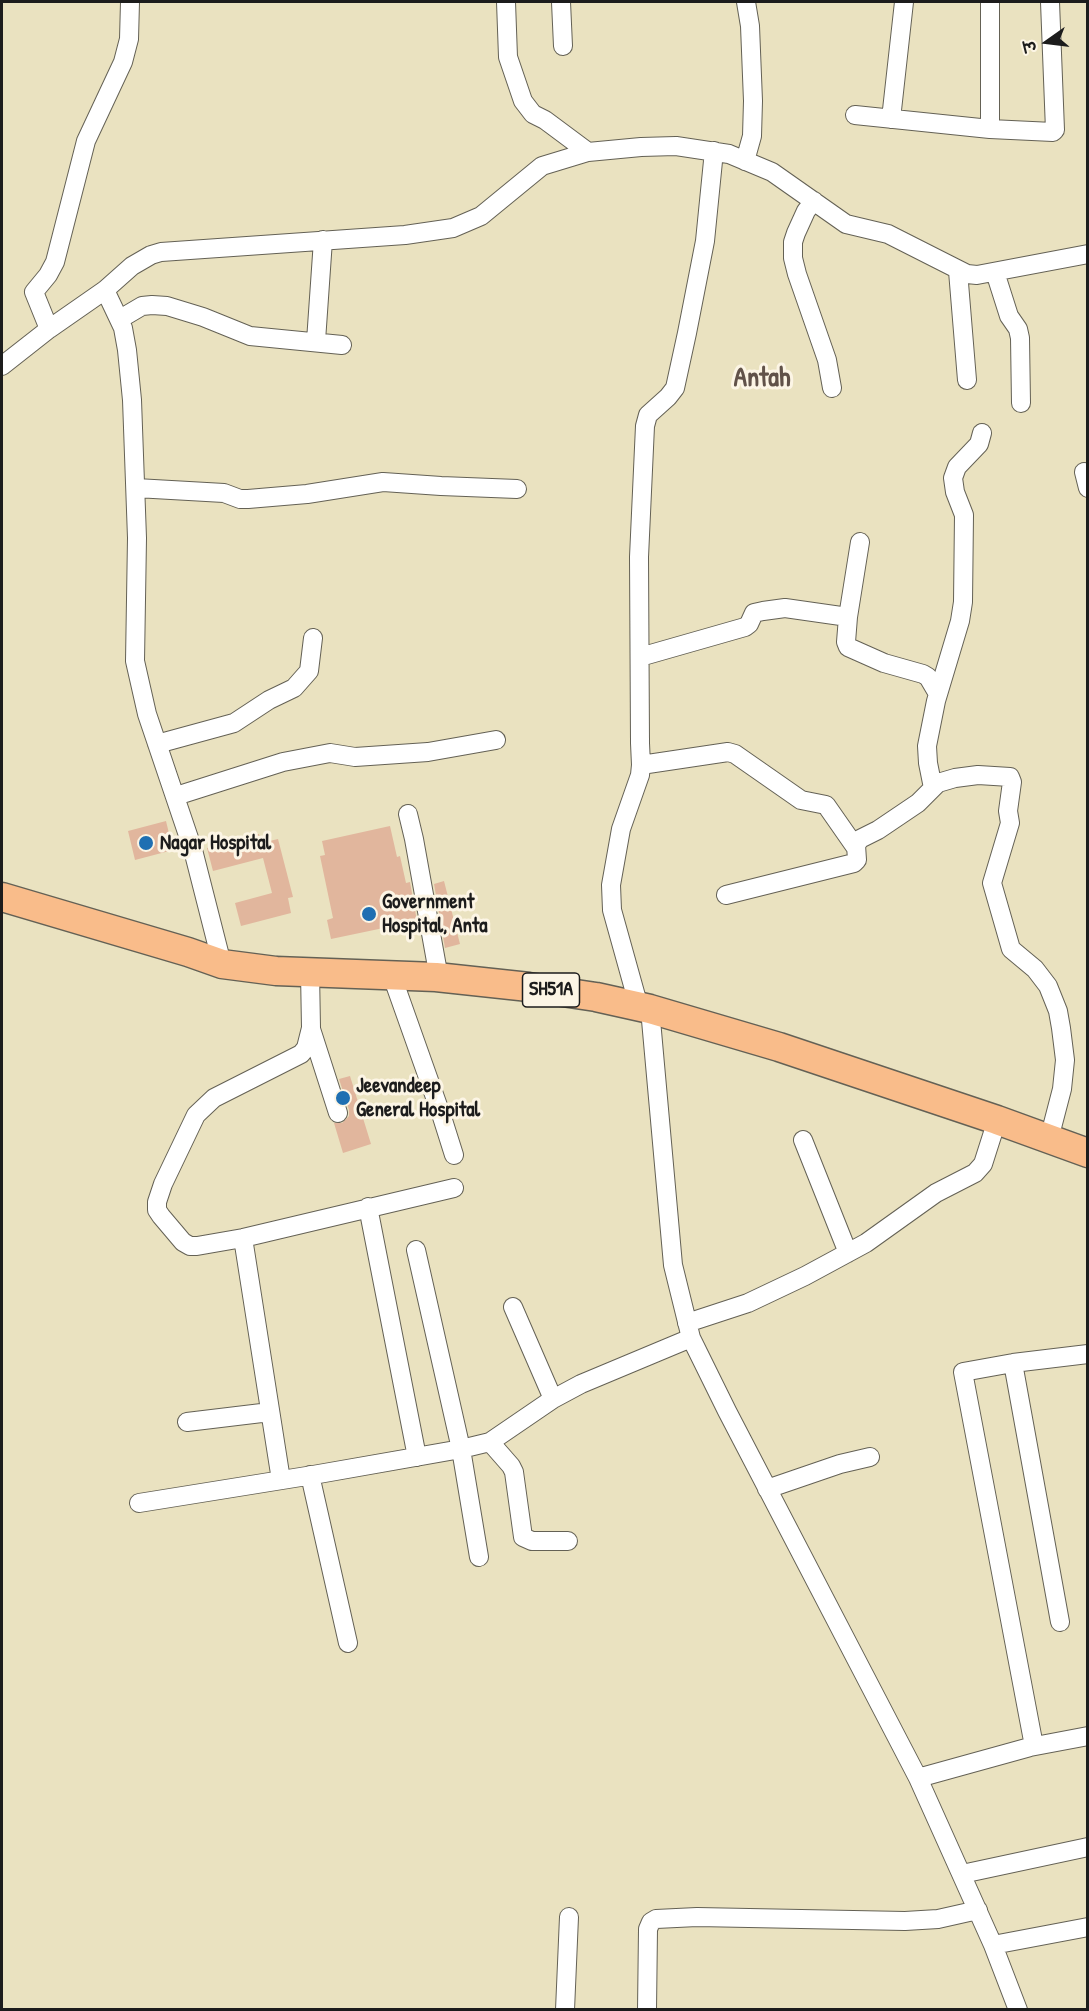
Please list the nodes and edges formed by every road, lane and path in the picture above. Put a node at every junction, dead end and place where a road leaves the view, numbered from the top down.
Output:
1 (130, 2) edge
2 (506, 2) edge
3 (561, 2) edge
4 (746, 2) edge
5 (904, 2) edge
6 (990, 2) edge
7 (1050, 2) edge
8 (563, 46) dead end
9 (855, 115) dead end
10 (891, 119) junction
11 (990, 129) junction
12 (588, 152) junction
13 (714, 152) junction
14 (745, 161) junction
15 (814, 201) junction
16 (323, 240) junction
17 (1088, 254) edge
18 (958, 271) junction
19 (995, 272) junction
20 (105, 290) junction
21 (120, 319) junction
22 (50, 329) junction
23 (316, 342) junction
24 (342, 345) dead end
25 (2, 366) edge
26 (967, 380) dead end
27 (832, 388) dead end
28 (1021, 404) dead end
29 (982, 433) dead end
30 (136, 488) junction
31 (517, 489) dead end
32 (860, 542) dead end
33 (848, 617) junction
34 (313, 638) dead end
35 (640, 657) junction
36 (938, 694) junction
37 (496, 740) dead end
38 (157, 744) junction
39 (641, 765) junction
40 (933, 788) junction
41 (176, 796) junction
42 (408, 814) dead end
43 (856, 848) junction
44 (726, 895) dead end
45 (2, 897) edge
46 (222, 964) junction
47 (310, 972) junction
48 (392, 976) junction
49 (439, 978) junction
50 (645, 1008) junction
51 (311, 1028) junction
52 (338, 1113) dead end
53 (998, 1120) junction
54 (1049, 1139) junction
55 (803, 1140) dead end
56 (1088, 1153) edge
57 (454, 1155) dead end
58 (454, 1188) dead end
59 (368, 1207) junction
60 (243, 1238) junction
61 (416, 1250) dead end
62 (848, 1253) junction
63 (513, 1307) dead end
64 (689, 1330) junction
65 (1088, 1354) edge
66 (1013, 1363) junction
67 (553, 1399) junction
68 (270, 1412) junction
69 (187, 1422) dead end
70 (490, 1442) junction
71 (462, 1449) junction
72 (417, 1456) junction
73 (870, 1456) dead end
74 (310, 1475) junction
75 (281, 1480) junction
76 (767, 1489) junction
77 (139, 1503) dead end
78 (568, 1541) dead end
79 (479, 1557) dead end
80 (1060, 1622) dead end
81 (348, 1643) dead end
82 (1088, 1736) edge
83 (1034, 1746) junction
84 (918, 1778) junction
85 (1088, 1847) edge
86 (962, 1874) junction
87 (978, 1910) junction
88 (569, 1917) dead end
89 (1088, 1927) edge
90 (993, 1945) junction
91 (565, 2010) edge
92 (647, 2010) edge
93 (1018, 2010) edge

1 - 22 street
2 - 12 street
3 - 8 street
4 - 14 street
5 - 10 street
6 - 11 street
7 - 11 street
9 - 10 street
10 - 11 street
12 - 13 street
12 - 16 street
13 - 14 street
13 - 35 street
14 - 15 street
15 - 18 street
15 - 27 street
16 - 20 street
16 - 23 street
17 - 19 street
18 - 19 street
18 - 26 street
19 - 28 street
20 - 21 street
20 - 22 street
21 - 23 street
21 - 30 street
22 - 25 street
23 - 24 street
29 - 36 street
30 - 31 street
30 - 38 street
32 - 33 street
33 - 35 street
33 - 36 street
34 - 38 street
35 - 39 street
36 - 40 street
37 - 41 street
38 - 41 street
39 - 43 street
39 - 50 street
40 - 43 street
40 - 54 street
41 - 46 street
42 - 49 street
43 - 44 street
45 - 46 main road, SH51A
46 - 47 main road, SH51A
47 - 48 main road, SH51A
47 - 51 street
48 - 49 main road, SH51A
48 - 57 street
49 - 50 main road, SH51A
50 - 53 main road, SH51A
50 - 64 street
51 - 52 street
51 - 60 street
53 - 54 main road, SH51A
53 - 62 street
54 - 56 main road, SH51A
55 - 62 street
58 - 59 street
59 - 60 street
59 - 72 street
60 - 68 street
61 - 71 street
62 - 64 street
63 - 67 street
64 - 67 street
64 - 76 street
65 - 66 street
66 - 80 street
66 - 83 street
67 - 70 street
68 - 69 street
68 - 75 street
70 - 71 street
70 - 78 street
71 - 72 street
71 - 79 street
72 - 74 street
73 - 76 street
74 - 75 street
74 - 81 street
75 - 77 street
76 - 84 street
82 - 83 street
83 - 84 street
84 - 86 street
85 - 86 street
86 - 87 street
87 - 90 street
87 - 92 street
88 - 91 street
89 - 90 street
90 - 93 street

